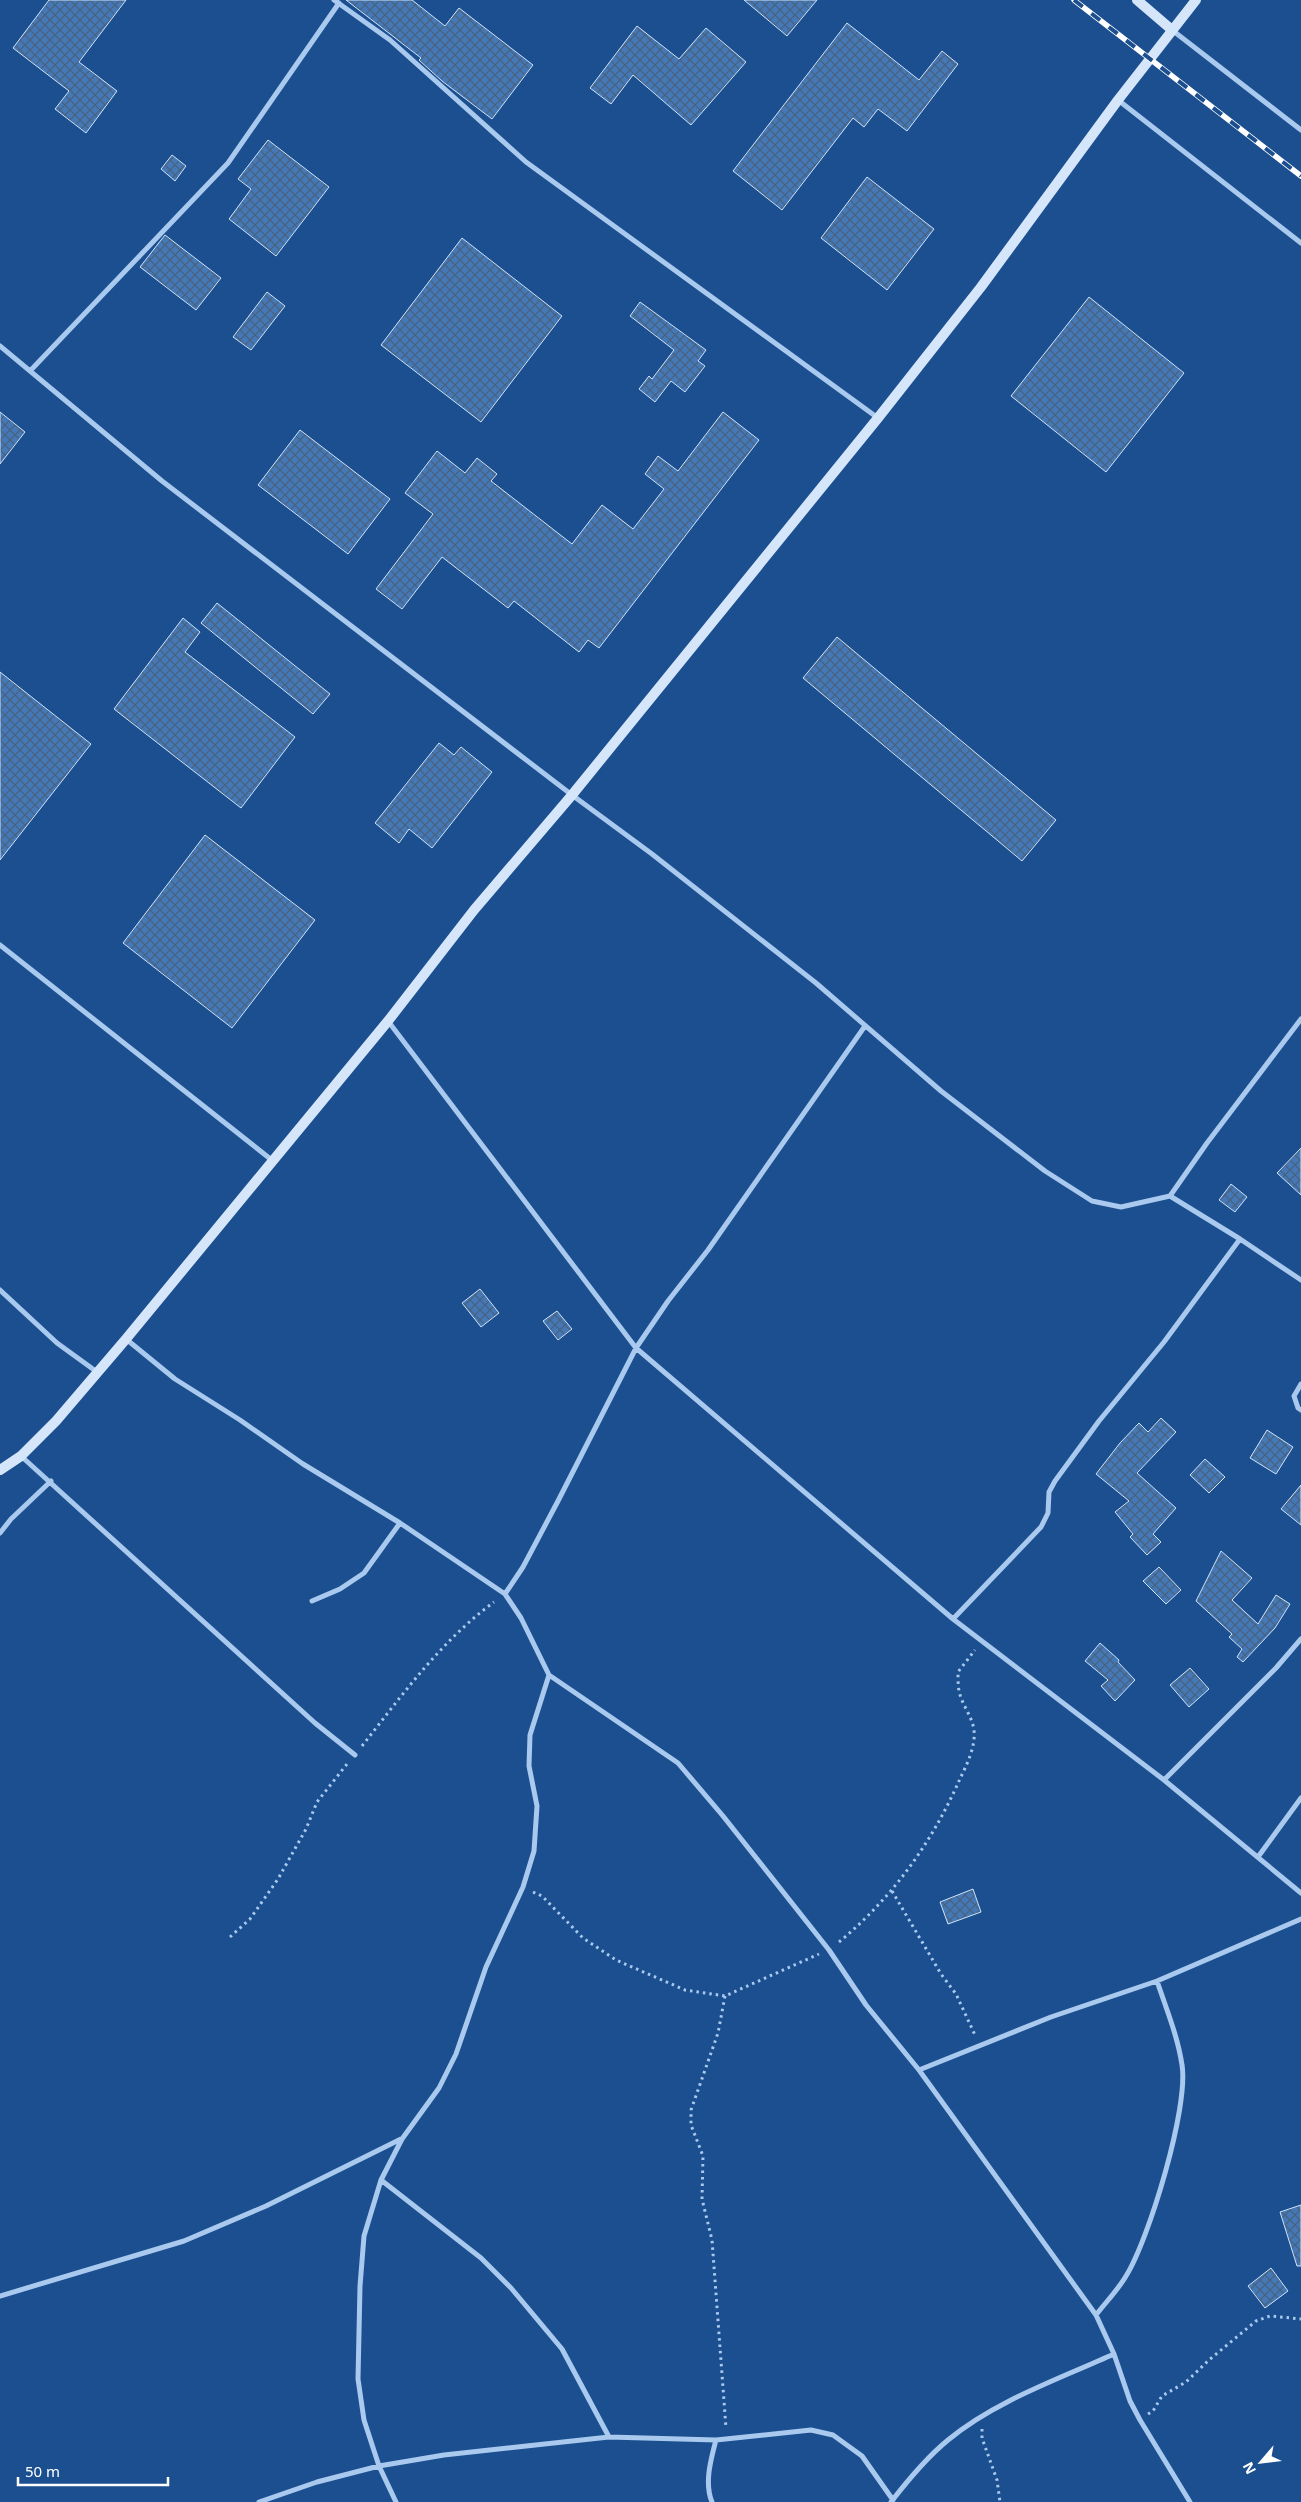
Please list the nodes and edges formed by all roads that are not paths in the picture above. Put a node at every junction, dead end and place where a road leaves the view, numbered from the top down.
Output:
1 (1136, 0) edge
2 (1196, 0) edge
3 (337, 2) edge
4 (1172, 30) junction
5 (1118, 100) junction
6 (1301, 130) edge
7 (1301, 243) edge
8 (0, 346) edge
9 (30, 371) junction
10 (878, 418) junction
11 (572, 795) junction
12 (0, 945) edge
13 (1301, 1019) edge
14 (388, 1021) junction
15 (864, 1026) junction
16 (274, 1161) junction
17 (1170, 1196) junction
18 (1240, 1239) junction
19 (1301, 1280) edge
20 (0, 1290) edge
21 (126, 1340) junction
22 (636, 1348) junction
23 (97, 1372) junction
24 (1301, 1384) edge
25 (1301, 1410) edge
26 (21, 1456) junction
27 (0, 1470) edge
28 (51, 1481) junction
29 (400, 1523) junction
30 (0, 1532) edge
31 (505, 1594) junction
32 (312, 1601) dead end
33 (953, 1619) junction
34 (1301, 1639) edge
35 (549, 1675) junction
36 (355, 1755) dead end
37 (1164, 1780) junction
38 (1301, 1798) edge
39 (1258, 1857) junction
40 (1301, 1893) edge
41 (1301, 1919) edge
42 (1158, 1981) junction
43 (919, 2070) junction
44 (402, 2139) junction
45 (381, 2180) junction
46 (0, 2296) edge
47 (1096, 2315) junction
48 (1114, 2354) junction
49 (609, 2437) junction
50 (716, 2440) junction
51 (379, 2466) junction
52 (892, 2501) edge
53 (259, 2502) edge
54 (396, 2502) edge
55 (712, 2502) edge
56 (1190, 2502) edge

1 - 4 street
2 - 4 street
3 - 9 street
3 - 10 street
4 - 5 street
4 - 6 street
5 - 7 street
5 - 10 street
8 - 9 street
9 - 11 street
10 - 11 street
11 - 14 street
11 - 15 street
12 - 16 street
13 - 17 street
14 - 16 street
14 - 22 street
15 - 17 street
15 - 22 street
16 - 21 street
17 - 18 street
18 - 19 street
18 - 33 street
20 - 23 street
21 - 23 street
21 - 29 street
22 - 31 street
22 - 33 street
23 - 26 street
24 - 25 street
26 - 27 street
26 - 28 street
28 - 30 street
28 - 36 street
29 - 31 street
29 - 32 street
31 - 35 street
33 - 37 street
34 - 37 street
35 - 43 street
35 - 44 street
37 - 39 street
38 - 39 street
39 - 40 street
41 - 42 street
42 - 43 street
42 - 47 street
43 - 47 street
44 - 45 street
44 - 46 street
45 - 49 street
45 - 51 street
47 - 48 street
48 - 52 street
48 - 56 street
49 - 50 street
49 - 51 street
50 - 52 street
50 - 55 street
51 - 53 street
51 - 54 street

